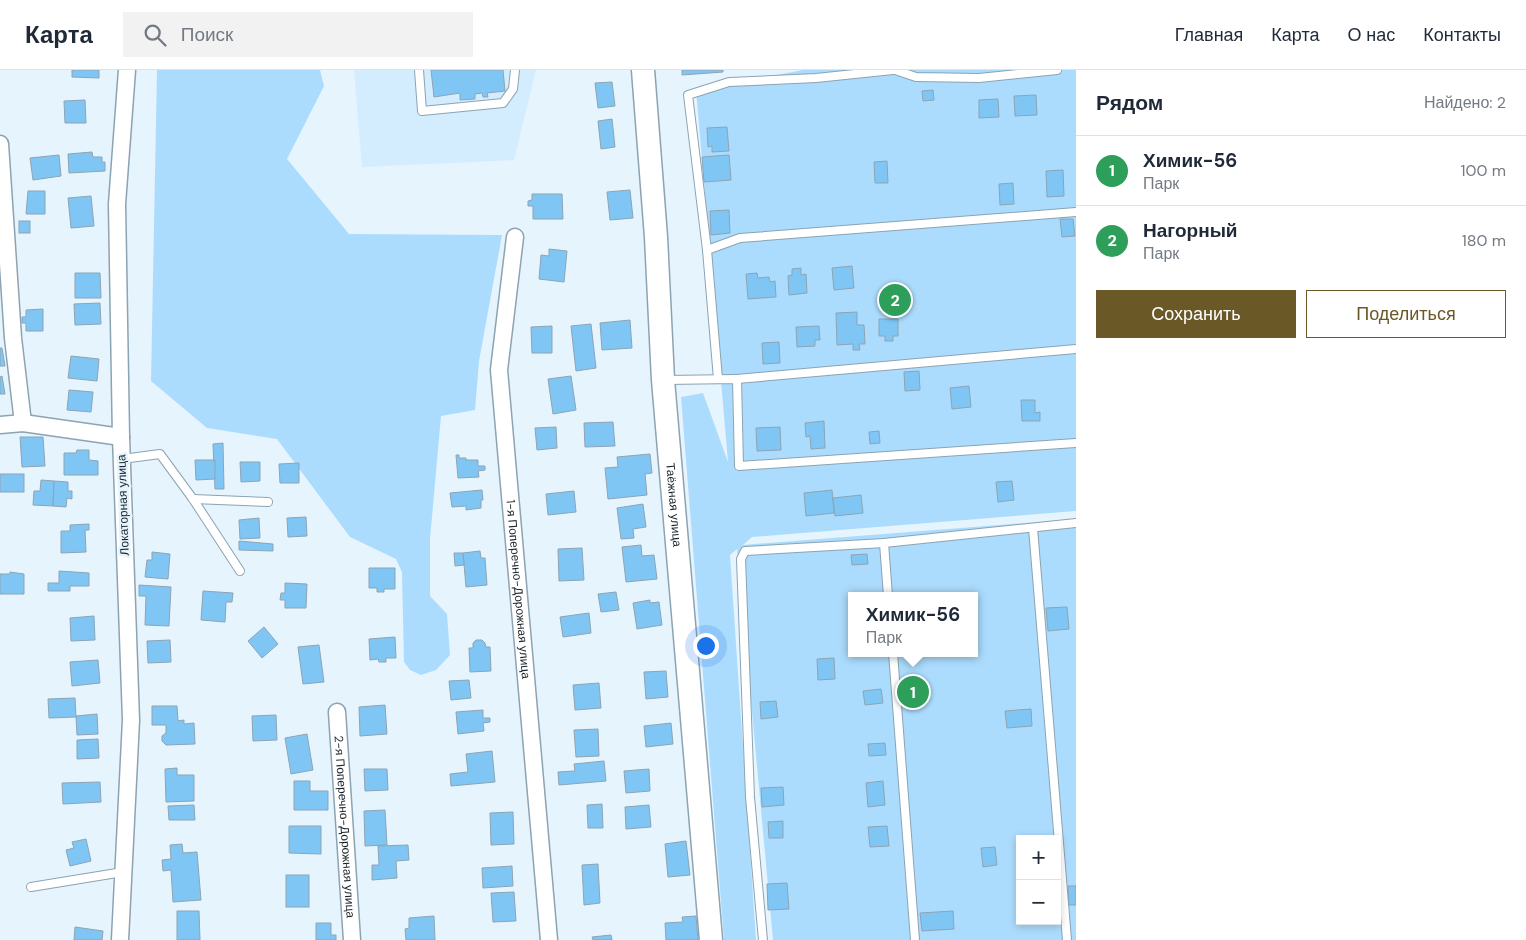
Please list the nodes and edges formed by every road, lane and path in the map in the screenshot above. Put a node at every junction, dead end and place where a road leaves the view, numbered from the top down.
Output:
1 (127, 70) edge
2 (420, 70) edge
3 (515, 70) edge
4 (643, 70) edge
5 (894, 70) edge
6 (1057, 70) edge
7 (0, 144) edge
8 (1076, 212) edge
9 (515, 238) dead end
10 (707, 250) junction
11 (1076, 350) edge
12 (718, 379) junction
13 (736, 379) junction
14 (663, 380) junction
15 (23, 422) junction
16 (0, 426) edge
17 (121, 437) junction
18 (1076, 443) edge
19 (122, 459) junction
20 (193, 499) junction
21 (268, 502) dead end
22 (1076, 523) edge
23 (1034, 528) junction
24 (884, 543) junction
25 (240, 571) dead end
26 (888, 592) edge
27 (893, 657) edge
28 (337, 712) dead end
29 (123, 872) junction
30 (31, 887) dead end
31 (120, 940) edge
32 (352, 940) edge
33 (548, 940) edge
34 (711, 940) edge
35 (763, 940) edge
36 (915, 940) edge
37 (1067, 940) edge

1 - 17 street, Локаторная улица
2 - 3 lane
4 - 14 street, Таёжная улица
5 - 6 lane
5 - 10 lane
7 - 15 street
8 - 10 lane
9 - 33 street, 1-я Поперечно-Дорожная улица
10 - 12 lane
11 - 13 lane
12 - 13 lane
12 - 14 lane
13 - 18 lane
14 - 34 street, Таёжная улица
15 - 16 street
15 - 17 street
17 - 19 street, Локаторная улица
19 - 20 lane
19 - 29 street, Локаторная улица
20 - 21 lane
20 - 25 lane
22 - 23 lane
23 - 24 lane
23 - 37 lane
24 - 26 lane
24 - 35 lane
27 - 36 lane
28 - 32 street, 2-я Поперечно-Дорожная улица
29 - 30 lane
29 - 31 street, Локаторная улица

